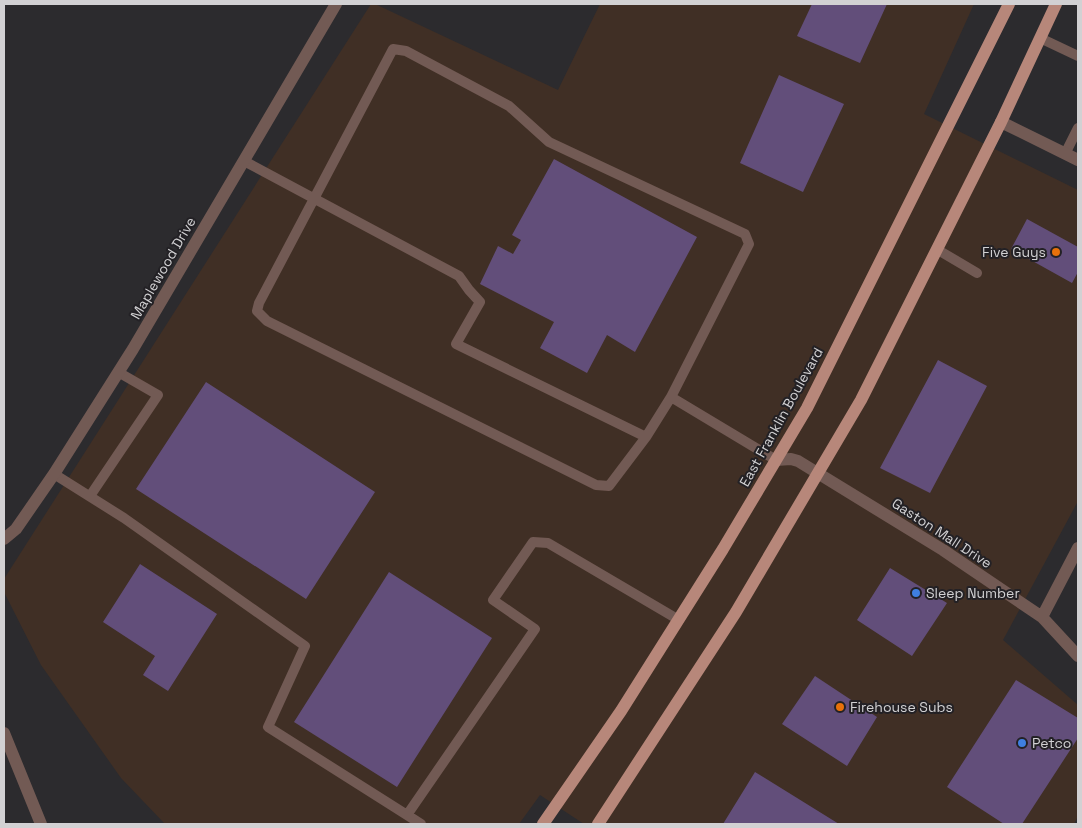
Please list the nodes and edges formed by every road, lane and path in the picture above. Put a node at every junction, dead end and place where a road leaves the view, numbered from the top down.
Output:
1 (336, 4) edge
2 (1009, 4) edge
3 (1056, 4) edge
4 (1040, 38) junction
5 (1078, 56) edge
6 (1001, 122) junction
7 (1078, 128) edge
8 (1065, 154) junction
9 (1078, 160) edge
10 (244, 161) junction
11 (315, 199) junction
12 (938, 250) junction
13 (977, 273) dead end
14 (118, 372) junction
15 (671, 397) junction
16 (646, 437) junction
17 (776, 460) junction
18 (818, 472) junction
19 (54, 474) junction
20 (90, 496) junction
21 (4, 539) edge
22 (1078, 548) edge
23 (1042, 617) junction
24 (679, 620) junction
25 (1078, 656) edge
26 (4, 733) edge
27 (407, 814) junction
28 (41, 824) edge
29 (421, 824) edge
30 (543, 824) edge
31 (598, 824) edge

1 - 10 street, Maplewood Drive
2 - 17 main road, East Franklin Boulevard
3 - 4 main road
4 - 5 lane
4 - 6 main road
6 - 8 street
6 - 12 main road
7 - 8 lane
8 - 9 street
10 - 11 lane
10 - 14 street, Maplewood Drive
11 - 15 lane
11 - 16 lane
11 - 16 lane
12 - 13 lane
12 - 18 main road
14 - 19 street, Maplewood Drive
14 - 20 lane
15 - 16 lane
15 - 17 lane
17 - 18 street, Gaston Mall Drive
17 - 24 main road, East Franklin Boulevard
18 - 23 street, Gaston Mall Drive
18 - 31 main road
19 - 20 lane
19 - 21 street, Maplewood Drive
20 - 27 lane
22 - 23 street
23 - 25 street, Gaston Mall Drive
24 - 27 lane
24 - 30 main road, East Franklin Boulevard
26 - 28 street
27 - 29 lane

